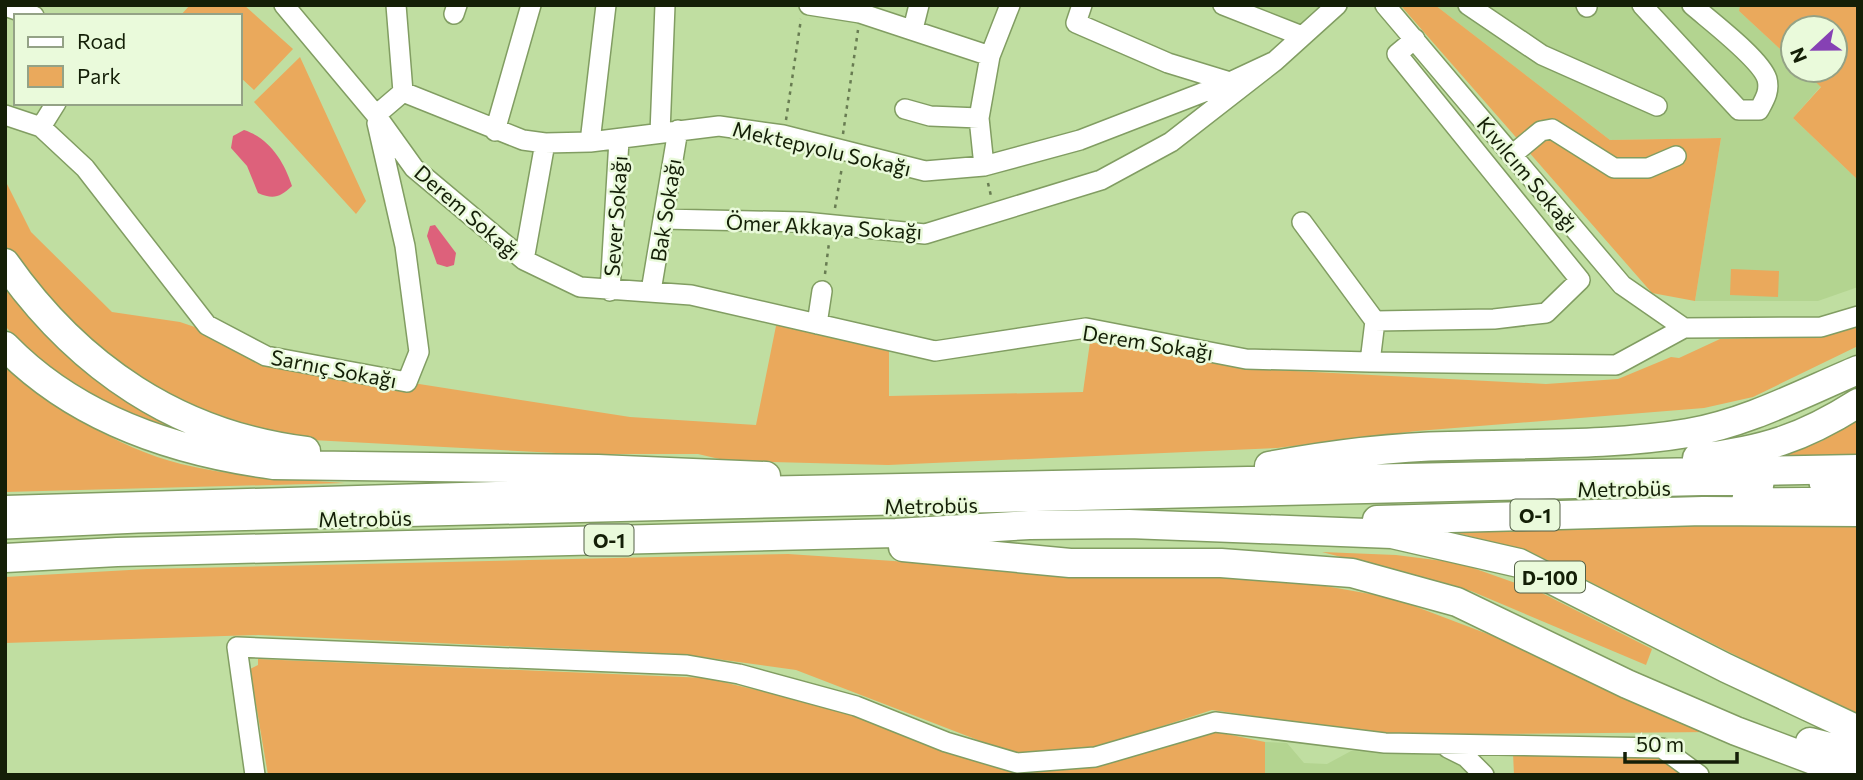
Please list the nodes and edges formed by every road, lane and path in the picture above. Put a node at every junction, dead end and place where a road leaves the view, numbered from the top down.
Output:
1 (284, 5) edge
2 (396, 5) edge
3 (531, 5) edge
4 (606, 5) edge
5 (665, 5) edge
6 (919, 5) edge
7 (1010, 5) edge
8 (1082, 5) edge
9 (1223, 5) edge
10 (1337, 5) edge
11 (1385, 5) edge
12 (1642, 5) edge
13 (1692, 5) edge
14 (5, 6) edge
15 (1471, 6) edge
16 (805, 12) edge
17 (860, 13) junction
18 (28, 14) edge
19 (913, 29) junction
20 (1302, 36) junction
21 (1415, 39) junction
22 (990, 56) junction
23 (1275, 61) junction
24 (1230, 82) junction
25 (402, 92) junction
26 (55, 105) edge
27 (1657, 106) dead end
28 (905, 109) dead end
29 (5, 115) edge
30 (376, 115) junction
31 (979, 118) junction
32 (41, 127) junction
33 (495, 131) junction
34 (669, 131) junction
35 (783, 135) junction
36 (619, 140) junction
37 (590, 142) junction
38 (545, 143) junction
39 (842, 152) junction
40 (1512, 155) junction
41 (1676, 156) dead end
42 (984, 166) junction
43 (995, 213) junction
44 (663, 219) junction
45 (1302, 222) dead end
46 (832, 225) junction
47 (524, 260) junction
48 (5, 263) edge
49 (652, 290) junction
50 (610, 291) junction
51 (822, 291) joint
52 (1858, 316) edge
53 (1375, 321) junction
54 (817, 324) junction
55 (1685, 328) junction
56 (5, 345) edge
57 (1370, 362) junction
58 (1858, 370) edge
59 (1858, 403) edge
60 (472, 468) junction
61 (1858, 469) edge
62 (1506, 476) junction
63 (1194, 480) junction
64 (1858, 484) edge
65 (881, 488) junction
66 (1858, 497) edge
67 (5, 510) edge
68 (1858, 512) edge
69 (1213, 525) junction
70 (5, 529) edge
71 (789, 536) junction
72 (5, 540) edge
73 (5, 558) edge
74 (1457, 602) junction
75 (1858, 730) edge
76 (1440, 745) junction
77 (1497, 746) junction
78 (1858, 754) edge
79 (1484, 774) edge
80 (255, 775) edge
81 (1699, 775) edge
82 (1853, 775) edge

1 - 30 street, Derem Sokağı
2 - 25 street
3 - 33 street
4 - 37 street
5 - 34 street, Bak Sokağı
6 - 19 street
7 - 22 street
8 - 24 street
9 - 20 street
10 - 20 street, Ömer Akkaya Sokağı
11 - 21 street, Kıvılcım Sokağı
12 - 13 street
14 - 18 street
15 - 27 street
16 - 17 street
16 - 35 path
17 - 19 street
17 - 39 path
19 - 22 street
20 - 23 street, Ömer Akkaya Sokağı
21 - 40 street, Kıvılcım Sokağı
21 - 53 street
22 - 31 street
23 - 24 street, Mektepyolu Sokağı
23 - 43 street, Ömer Akkaya Sokağı
24 - 42 street, Mektepyolu Sokağı
25 - 30 street
25 - 33 street, Mektepyolu Sokağı
26 - 32 street
28 - 31 street
29 - 32 street, Sarnıç Sokağı
30 - 32 street, Sarnıç Sokağı
30 - 47 street, Derem Sokağı
31 - 42 street
33 - 38 street, Mektepyolu Sokağı
34 - 35 street, Mektepyolu Sokağı
34 - 36 street, Mektepyolu Sokağı
34 - 44 street, Bak Sokağı
35 - 39 street, Mektepyolu Sokağı
36 - 37 street, Mektepyolu Sokağı
36 - 50 street, Sever Sokağı
37 - 38 street, Mektepyolu Sokağı
38 - 47 street
39 - 42 street, Mektepyolu Sokağı
39 - 46 path
40 - 41 street
40 - 55 street, Kıvılcım Sokağı
42 - 43 path
43 - 46 street, Ömer Akkaya Sokağı
44 - 46 street, Ömer Akkaya Sokağı
44 - 49 street, Bak Sokağı
45 - 53 street
46 - 51 path
47 - 50 street, Derem Sokağı
48 - 60 highway
49 - 50 street, Derem Sokağı
49 - 54 street, Derem Sokağı
51 - 54 street
52 - 55 street, Derem Sokağı
53 - 57 street
54 - 57 street, Derem Sokağı
55 - 57 street, Derem Sokağı
56 - 60 highway
58 - 63 highway
59 - 62 highway
60 - 65 highway
61 - 62 highway, O-1
62 - 63 highway, O-1
63 - 65 highway, O-1
64 - 70 street, Metrobüs
65 - 67 highway, O-1
66 - 72 street, Metrobüs
68 - 69 highway, O-1
69 - 71 highway, O-1
69 - 75 highway, D-100
71 - 73 highway, O-1
71 - 74 highway
74 - 78 highway
74 - 82 highway
76 - 77 street
76 - 79 street
76 - 80 street
77 - 79 street
77 - 81 street

